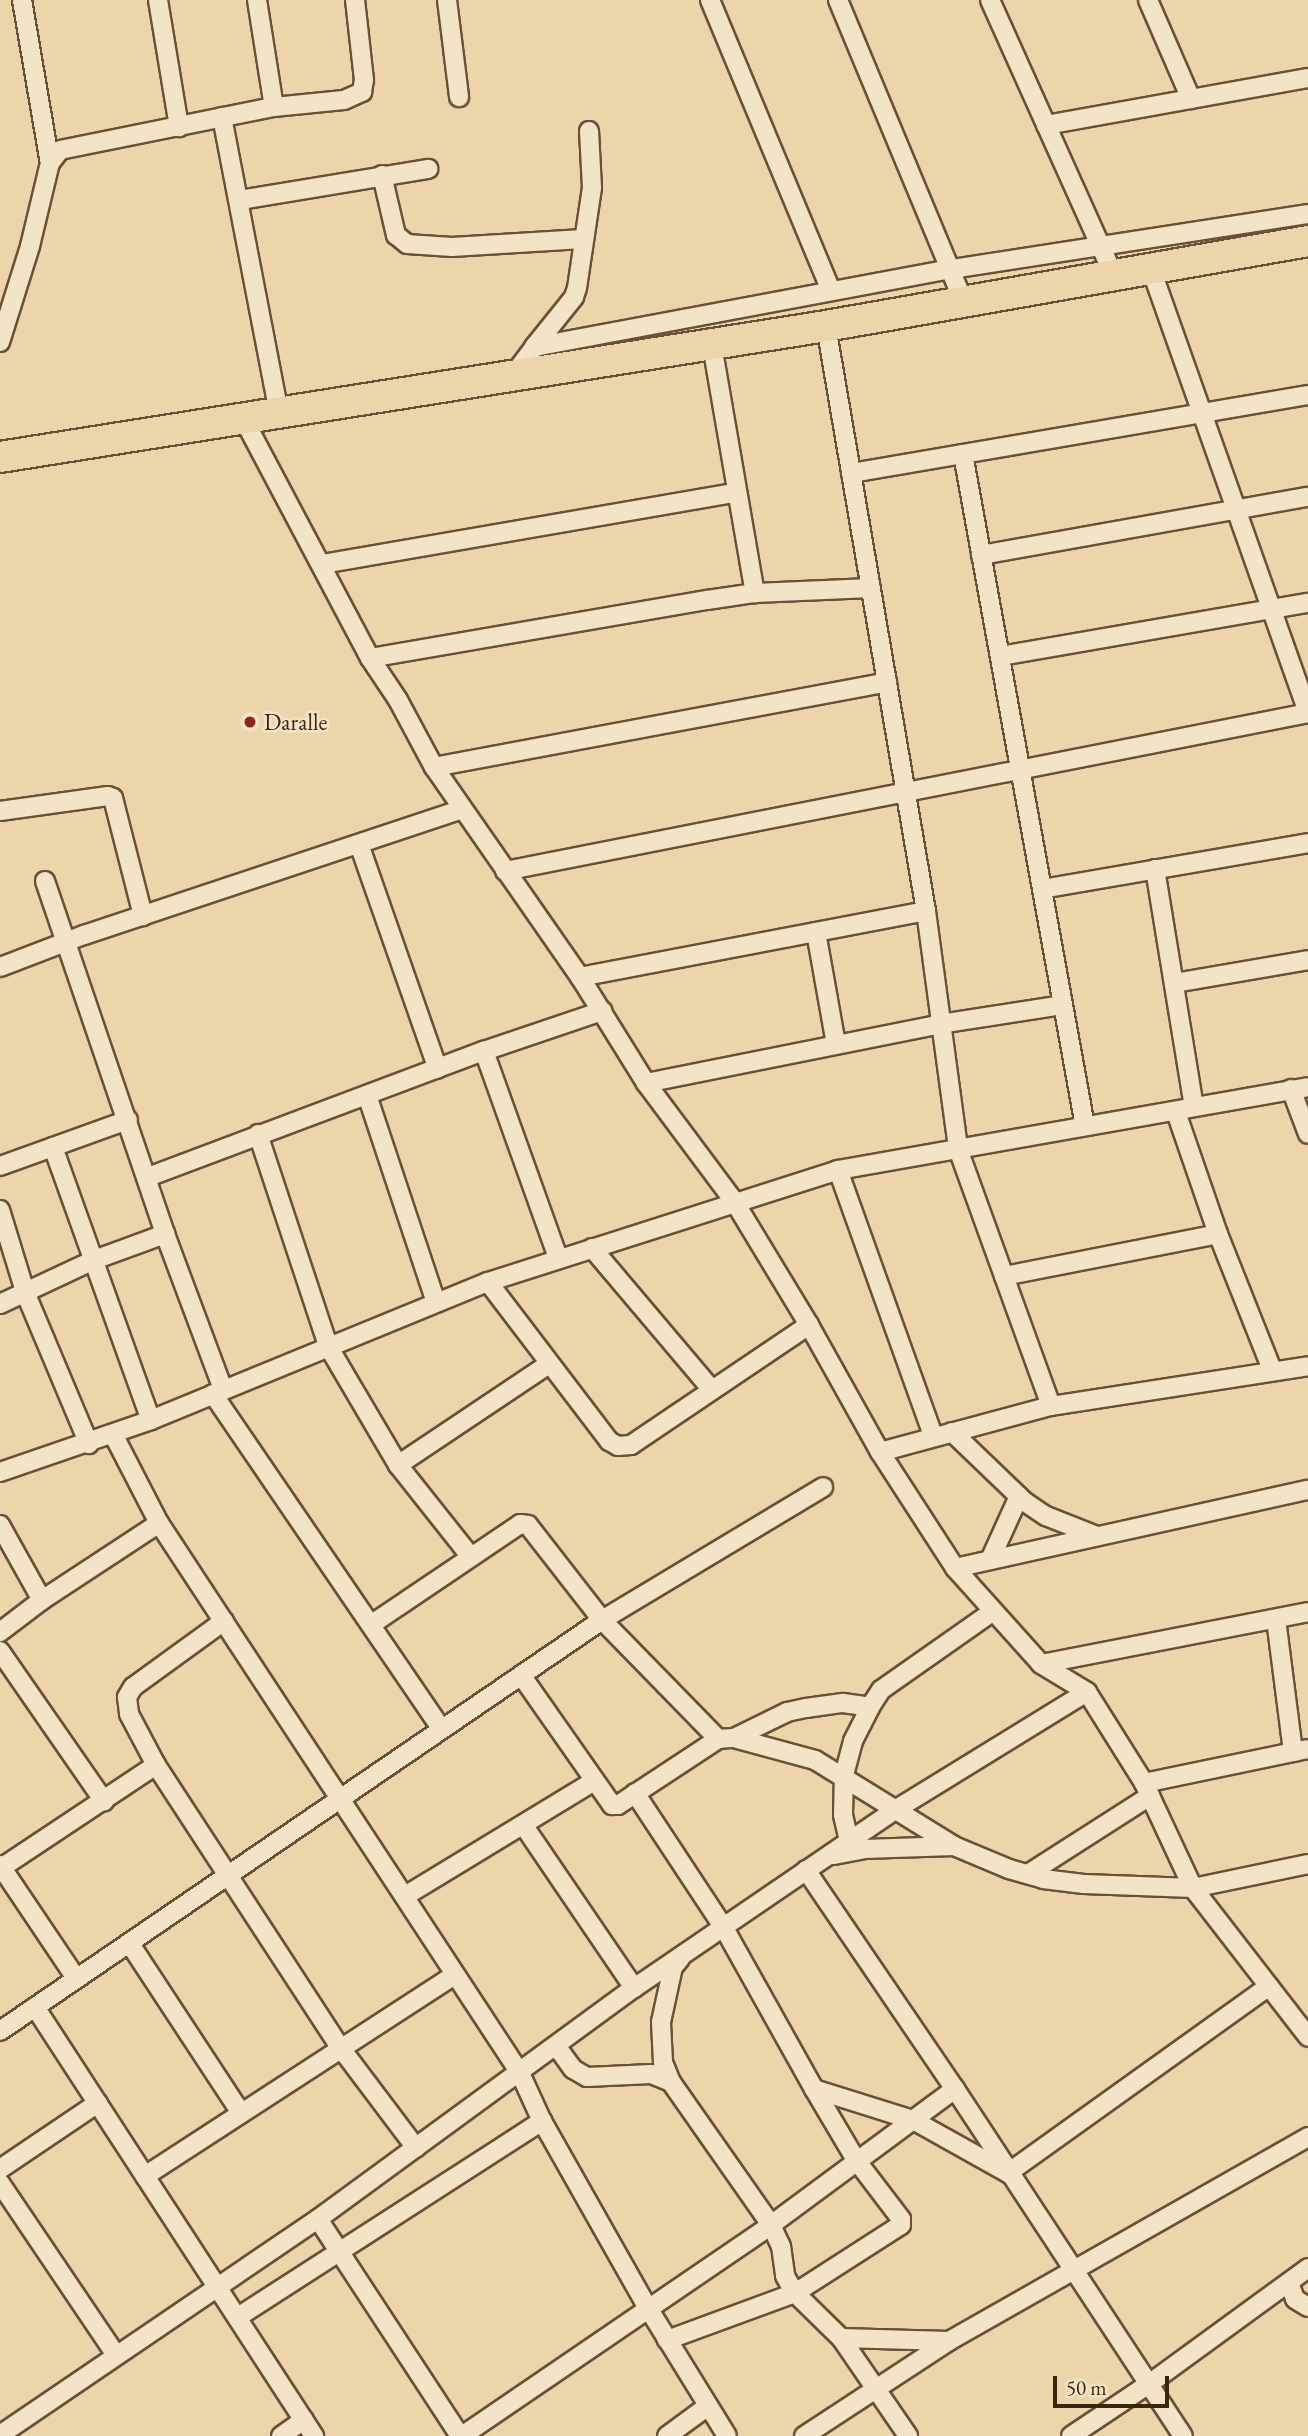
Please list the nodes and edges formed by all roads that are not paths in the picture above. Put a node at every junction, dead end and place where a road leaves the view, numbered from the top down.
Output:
1 (22, 0) edge
2 (158, 0) edge
3 (257, 0) edge
4 (355, 0) edge
5 (447, 0) edge
6 (710, 0) edge
7 (838, 0) edge
8 (990, 0) edge
9 (1148, 0) edge
10 (1308, 78) edge
11 (459, 96) dead end
12 (1191, 99) junction
13 (274, 107) junction
14 (222, 117) junction
15 (1046, 125) junction
16 (179, 127) junction
17 (589, 131) dead end
18 (50, 163) junction
19 (428, 169) dead end
20 (382, 175) junction
21 (240, 200) junction
22 (1308, 214) edge
23 (583, 239) junction
24 (1308, 241) edge
25 (1100, 245) junction
26 (952, 269) junction
27 (1151, 269) junction
28 (1114, 276) junction
29 (831, 291) junction
30 (964, 302) junction
31 (826, 326) junction
32 (0, 342) edge
33 (712, 345) junction
34 (534, 347) junction
35 (514, 373) junction
36 (1308, 395) edge
37 (279, 414) junction
38 (1202, 414) junction
39 (244, 420) junction
40 (963, 454) junction
41 (0, 457) edge
42 (851, 473) junction
43 (737, 492) junction
44 (1308, 497) edge
45 (1236, 511) junction
46 (981, 555) junction
47 (323, 564) junction
48 (871, 588) junction
49 (755, 593) junction
50 (1308, 603) edge
51 (1272, 610) junction
52 (1000, 656) junction
53 (370, 659) junction
54 (887, 682) junction
55 (1308, 712) edge
56 (435, 767) junction
57 (1020, 770) junction
58 (905, 793) junction
59 (462, 809) junction
60 (0, 811) edge
61 (359, 844) junction
62 (1308, 844) edge
63 (1155, 869) junction
64 (505, 871) junction
65 (45, 881) dead end
66 (1042, 889) junction
67 (926, 911) junction
68 (143, 916) junction
69 (816, 932) junction
70 (66, 942) junction
71 (1308, 960) edge
72 (0, 967) edge
73 (580, 977) junction
74 (1174, 983) junction
75 (1063, 1005) junction
76 (602, 1011) junction
77 (940, 1024) junction
78 (836, 1044) junction
79 (484, 1051) junction
80 (438, 1069) junction
81 (646, 1083) junction
82 (1299, 1088) edge
83 (367, 1095) junction
84 (1194, 1107) junction
85 (1176, 1112) junction
86 (128, 1119) junction
87 (1085, 1126) junction
88 (258, 1134) junction
89 (1308, 1134) edge
90 (53, 1147) junction
91 (958, 1149) junction
92 (0, 1166) edge
93 (838, 1170) junction
94 (148, 1177) junction
95 (734, 1201) junction
96 (0, 1210) edge
97 (165, 1234) junction
98 (1218, 1234) junction
99 (592, 1248) junction
100 (558, 1258) junction
101 (94, 1260) junction
102 (1004, 1276) junction
103 (488, 1282) junction
104 (25, 1292) junction
105 (436, 1302) junction
106 (0, 1304) edge
107 (809, 1325) junction
108 (328, 1346) junction
109 (549, 1364) junction
110 (1308, 1366) edge
111 (1272, 1370) junction
112 (711, 1389) junction
113 (218, 1392) junction
114 (1051, 1406) junction
115 (150, 1420) junction
116 (952, 1432) junction
117 (113, 1434) junction
118 (933, 1436) junction
119 (89, 1444) junction
120 (880, 1452) junction
121 (398, 1465) junction
122 (0, 1472) edge
123 (823, 1487) dead end
124 (1308, 1490) edge
125 (1019, 1496) junction
126 (159, 1523) junction
127 (0, 1525) edge
128 (1097, 1536) junction
129 (471, 1557) junction
130 (990, 1560) junction
131 (955, 1568) junction
132 (42, 1600) junction
133 (992, 1612) junction
134 (1308, 1612) edge
135 (1276, 1619) junction
136 (602, 1620) junction
137 (224, 1621) junction
138 (372, 1624) junction
139 (0, 1632) edge
140 (0, 1651) edge
141 (1041, 1664) junction
142 (520, 1675) junction
143 (1087, 1692) junction
144 (870, 1706) junction
145 (441, 1728) junction
146 (726, 1739) junction
147 (1301, 1751) edge
148 (156, 1766) junction
149 (844, 1775) junction
150 (594, 1781) junction
151 (1147, 1789) junction
152 (635, 1793) junction
153 (341, 1797) junction
154 (104, 1801) junction
155 (895, 1810) junction
156 (524, 1826) junction
157 (849, 1841) junction
158 (954, 1846) junction
159 (828, 1856) junction
160 (1308, 1864) edge
161 (1, 1866) edge
162 (806, 1870) junction
163 (1028, 1874) junction
164 (229, 1876) junction
165 (1193, 1888) junction
166 (405, 1896) junction
167 (724, 1928) junction
168 (130, 1944) junction
169 (685, 1954) junction
170 (454, 1975) junction
171 (76, 1978) junction
172 (1269, 1986) junction
173 (634, 1988) junction
174 (35, 2007) junction
175 (1300, 2014) edge
176 (0, 2031) edge
177 (1308, 2037) edge
178 (340, 2047) junction
179 (557, 2047) junction
180 (520, 2073) junction
181 (671, 2082) junction
182 (814, 2089) junction
183 (955, 2089) junction
184 (97, 2103) junction
185 (241, 2113) junction
186 (914, 2120) junction
187 (542, 2121) junction
188 (1308, 2137) edge
189 (415, 2148) junction
190 (856, 2160) junction
191 (0, 2169) edge
192 (1008, 2173) junction
193 (145, 2176) junction
194 (0, 2183) edge
195 (318, 2219) junction
196 (771, 2225) junction
197 (337, 2253) junction
198 (1308, 2268) edge
199 (1075, 2272) junction
200 (1289, 2283) junction
201 (217, 2286) junction
202 (795, 2293) junction
203 (1308, 2307) edge
204 (648, 2308) junction
205 (238, 2317) junction
206 (841, 2338) junction
207 (667, 2340) junction
208 (949, 2342) junction
209 (116, 2355) junction
210 (1149, 2384) junction
211 (877, 2391) junction
212 (708, 2406) junction
213 (304, 2420) junction
214 (3, 2432) edge
215 (281, 2436) edge
216 (314, 2436) edge
217 (461, 2436) edge
218 (667, 2436) edge
219 (727, 2436) edge
220 (804, 2436) edge
221 (908, 2436) edge
222 (1071, 2436) edge
223 (1184, 2436) edge

1 - 18 street
2 - 16 street
3 - 13 street
4 - 13 street
5 - 11 street
6 - 29 street
7 - 26 street
8 - 15 street
9 - 12 street
10 - 12 street
12 - 15 street
13 - 14 street
14 - 16 street
14 - 21 street
15 - 25 street
16 - 18 street
17 - 23 street
18 - 32 street
19 - 20 street
20 - 21 street
20 - 23 street
21 - 37 street
22 - 25 street
23 - 34 street
24 - 27 highway
25 - 26 street
25 - 28 street
26 - 29 street
26 - 30 street
27 - 28 highway
27 - 38 street
28 - 30 highway
29 - 34 street
30 - 31 highway
31 - 33 highway
31 - 42 street
33 - 35 highway
33 - 43 street
34 - 35 street
35 - 37 highway
36 - 38 street
37 - 39 highway
38 - 40 street
38 - 45 street
39 - 41 highway
39 - 47 street
40 - 42 street
40 - 46 street
42 - 48 street
43 - 47 street
43 - 49 street
44 - 45 street
45 - 46 street
45 - 51 street
46 - 52 street
47 - 53 street
48 - 49 street
48 - 54 street
49 - 53 street
50 - 51 street
51 - 52 street
51 - 55 street
52 - 57 street
53 - 56 street
54 - 56 street
54 - 58 street
55 - 57 street
56 - 59 street
57 - 58 street
57 - 66 street
58 - 64 street
58 - 67 street
59 - 61 street
59 - 64 street
60 - 68 street
61 - 68 street
61 - 80 street
62 - 63 street
63 - 66 street
63 - 74 street
64 - 73 street
65 - 70 street
66 - 75 street
67 - 69 street
67 - 77 street
68 - 70 street
69 - 73 street
69 - 78 street
70 - 72 street
70 - 86 street
71 - 74 street
73 - 76 street
74 - 84 street
75 - 77 street
75 - 87 street
76 - 79 street
76 - 81 street
77 - 78 street
77 - 91 street
78 - 81 street
79 - 80 street
79 - 100 street
80 - 83 street
81 - 95 street
82 - 84 street
82 - 89 street
83 - 88 street
83 - 105 street
84 - 85 street
85 - 87 street
85 - 98 street
86 - 90 street
86 - 94 street
87 - 91 street
88 - 94 street
88 - 108 street
90 - 92 street
90 - 101 street
91 - 93 street
91 - 102 street
93 - 95 street
93 - 118 street
94 - 97 street
95 - 99 street
95 - 107 street
96 - 104 street
97 - 101 street
97 - 113 street
98 - 102 street
98 - 111 street
99 - 100 street
99 - 112 street
100 - 103 street
101 - 104 street
101 - 115 street
102 - 114 street
103 - 105 street
103 - 109 street
104 - 106 street
104 - 119 street
105 - 108 street
107 - 112 street
107 - 120 street
108 - 113 street
108 - 121 street
109 - 112 street
109 - 121 street
110 - 111 street
111 - 114 street
113 - 115 street
113 - 138 street
114 - 116 street
115 - 117 street
116 - 118 street
116 - 125 street
117 - 119 street
117 - 126 street
118 - 120 street
119 - 122 street
120 - 131 street
121 - 129 street
123 - 136 street
124 - 128 street
125 - 128 street
125 - 130 street
126 - 132 street
126 - 137 street
127 - 132 street
128 - 130 street
129 - 136 street
129 - 138 street
130 - 131 street
131 - 133 street
132 - 139 street
133 - 141 street
133 - 144 street
134 - 135 street
135 - 141 street
135 - 147 street
136 - 142 street
136 - 146 street
137 - 148 street
137 - 153 street
138 - 145 street
140 - 154 street
141 - 143 street
142 - 145 street
142 - 150 street
143 - 151 street
143 - 155 street
144 - 146 street
144 - 149 street
145 - 153 street
146 - 149 street
146 - 152 street
147 - 151 street
148 - 154 street
148 - 164 street
149 - 155 street
149 - 157 street
150 - 152 street
150 - 156 street
151 - 163 street
151 - 165 street
152 - 167 street
153 - 164 street
153 - 166 street
154 - 161 street
155 - 157 street
155 - 158 street
156 - 166 street
156 - 173 street
157 - 159 street
158 - 159 street
158 - 163 street
159 - 162 street
160 - 165 street
161 - 171 street
162 - 167 street
162 - 183 street
163 - 165 street
164 - 168 street
164 - 178 street
165 - 172 street
166 - 170 street
167 - 169 street
167 - 182 street
168 - 171 street
168 - 185 street
169 - 173 street
169 - 181 street
170 - 178 street
170 - 180 street
171 - 174 street
172 - 175 street
172 - 192 street
173 - 179 street
174 - 176 street
174 - 184 street
175 - 177 street
178 - 185 street
178 - 189 street
179 - 180 street
179 - 181 street
180 - 187 street
180 - 189 street
181 - 196 street
182 - 186 street
182 - 190 street
183 - 186 street
183 - 192 street
184 - 191 street
184 - 193 street
185 - 193 street
186 - 190 street
186 - 192 street
187 - 197 street
187 - 204 street
188 - 199 street
189 - 195 street
190 - 196 street
190 - 202 street
192 - 199 street
193 - 201 street
194 - 209 street
195 - 197 street
195 - 201 street
196 - 202 street
196 - 204 street
197 - 205 street
197 - 217 street
198 - 200 street
199 - 208 street
199 - 210 street
200 - 203 street
200 - 210 street
201 - 205 street
201 - 209 street
202 - 206 street
202 - 207 street
204 - 207 street
204 - 217 street
205 - 213 street
206 - 208 street
206 - 211 street
207 - 212 street
208 - 211 street
209 - 214 street
210 - 222 street
210 - 223 street
211 - 220 street
211 - 221 street
212 - 218 street
212 - 219 street
213 - 215 street
213 - 216 street

